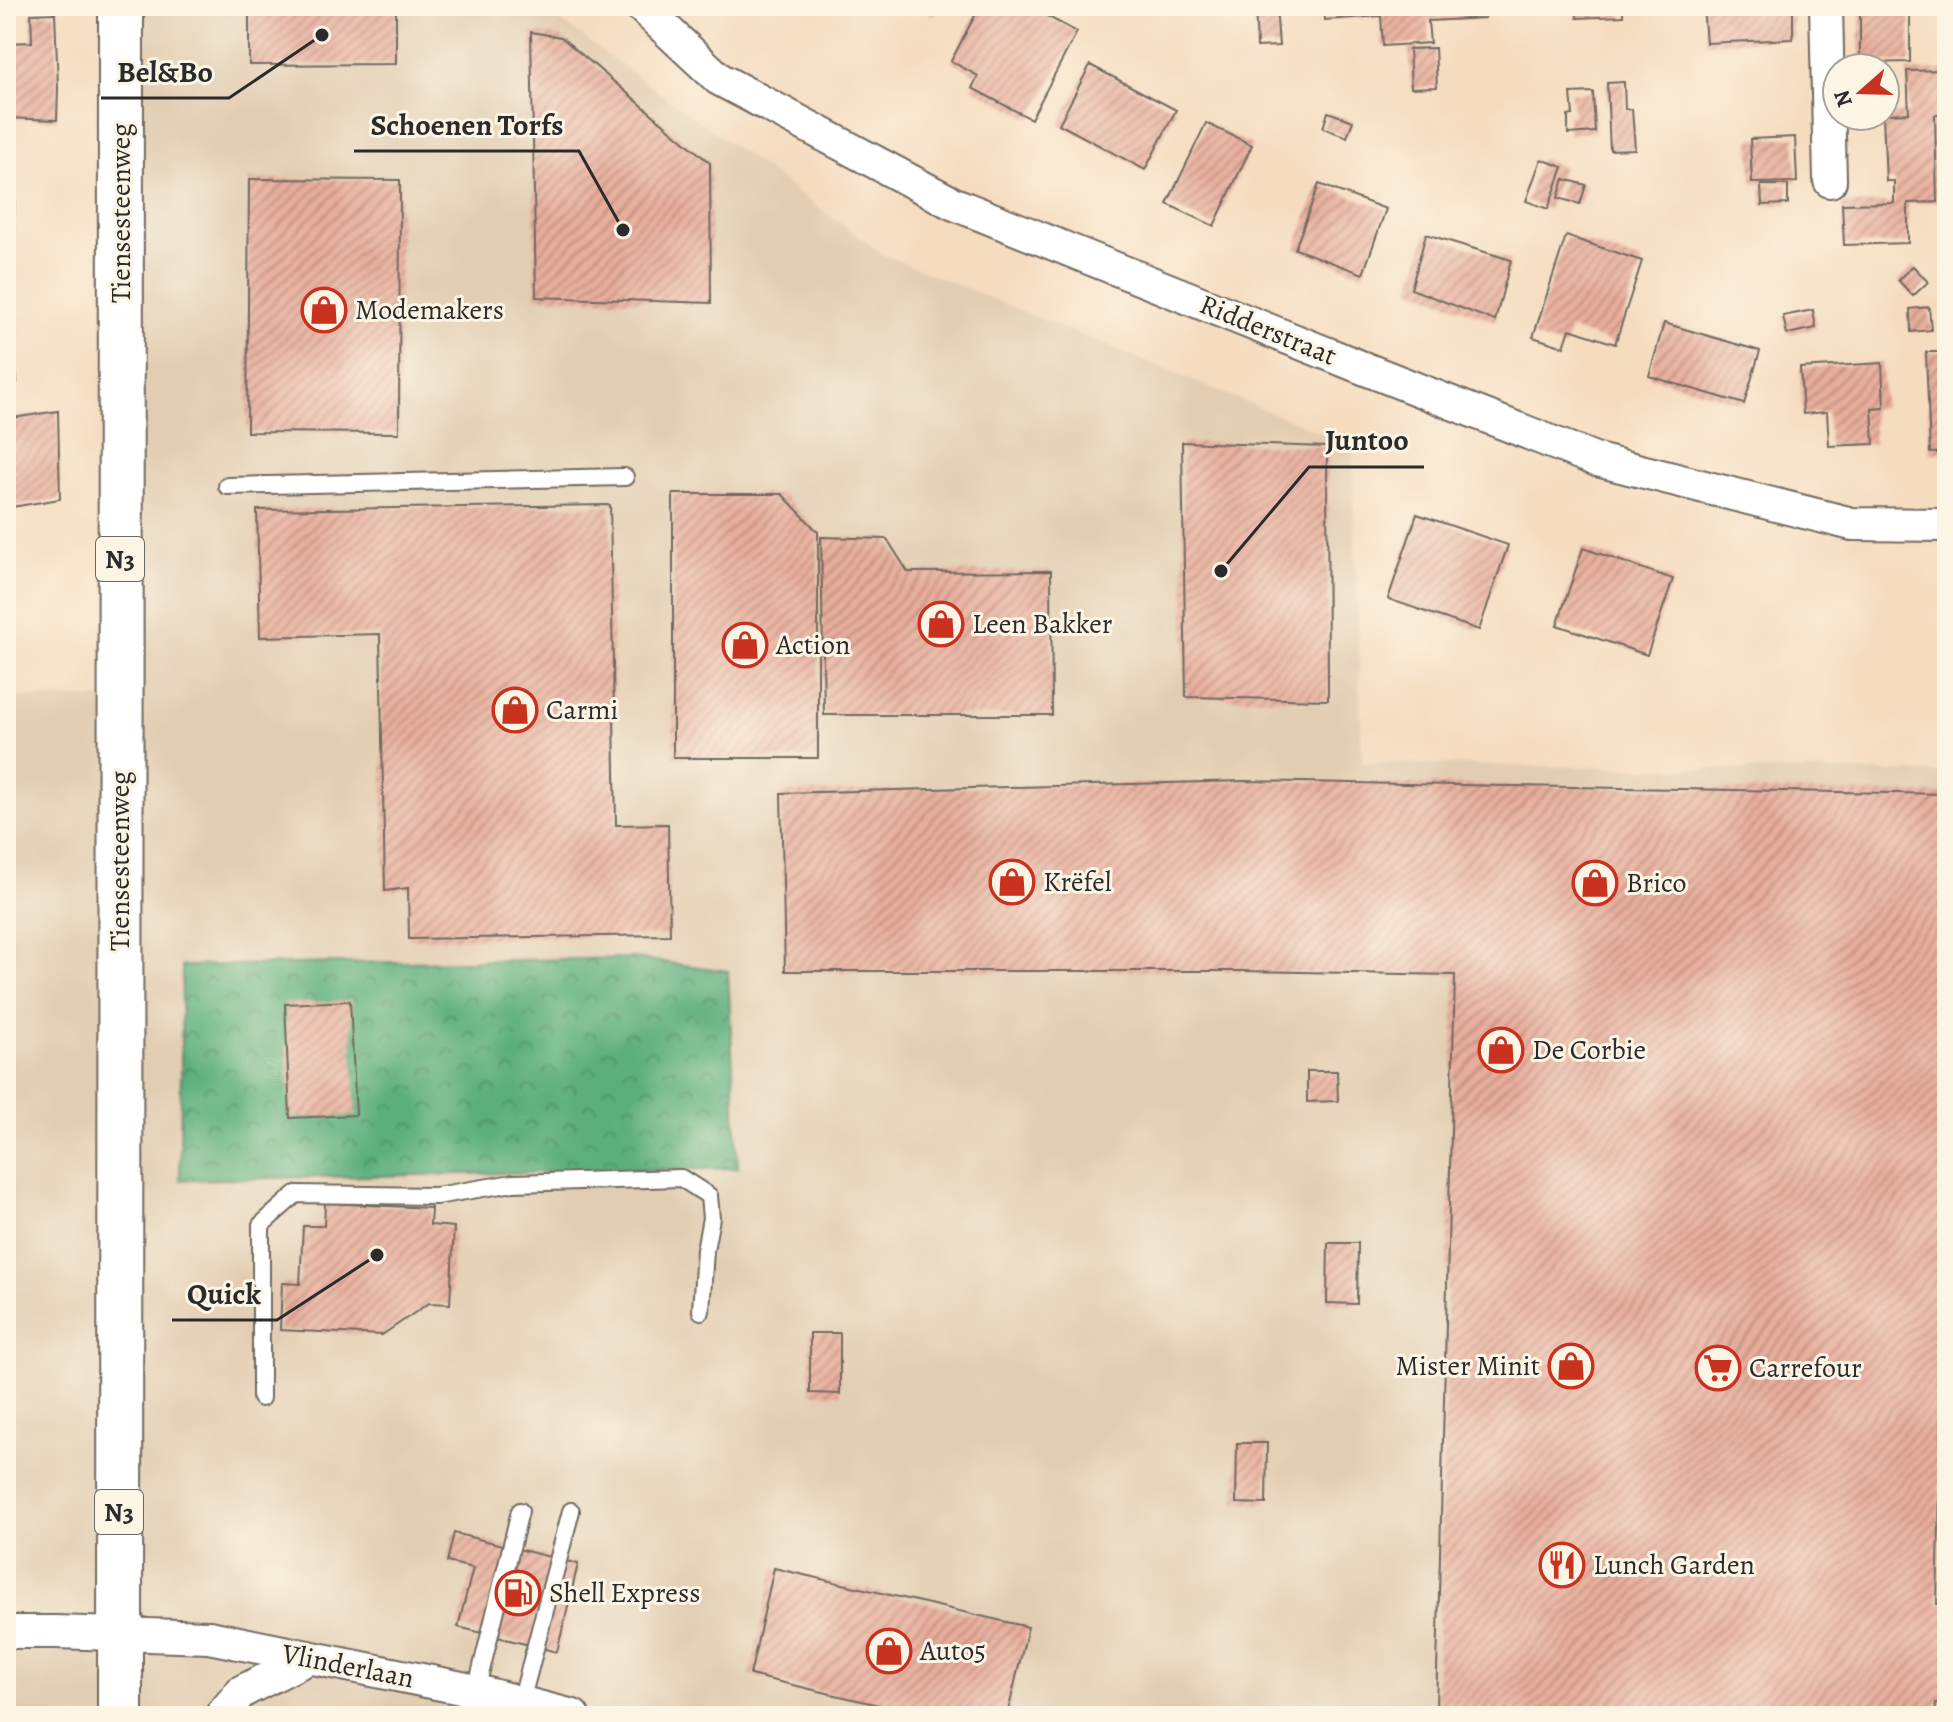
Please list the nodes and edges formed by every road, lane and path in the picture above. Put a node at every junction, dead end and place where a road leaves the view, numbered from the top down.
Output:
1 (121, 6) edge
2 (641, 6) edge
3 (1826, 6) edge
4 (1830, 181) dead end
5 (625, 477) dead end
6 (227, 486) dead end
7 (1947, 525) edge
8 (701, 1311) dead end
9 (261, 1398) dead end
10 (520, 1511) dead end
11 (571, 1511) dead end
12 (6, 1632) edge
13 (120, 1634) junction
14 (308, 1658) junction
15 (476, 1691) junction
16 (521, 1702) junction
17 (120, 1716) edge
18 (221, 1716) edge
19 (573, 1716) edge

1 - 13 main road, Tiensesteenweg / N3
2 - 7 street, Ridderstraat
3 - 4 street
5 - 6 lane
8 - 9 lane
10 - 15 lane
11 - 16 lane
12 - 13 street, Vlinderlaan
13 - 14 street, Vlinderlaan
13 - 17 main road, Tiensesteenweg / N3
14 - 15 street, Vlinderlaan
14 - 18 street
15 - 16 street, Vlinderlaan
16 - 19 street, Vlinderlaan

